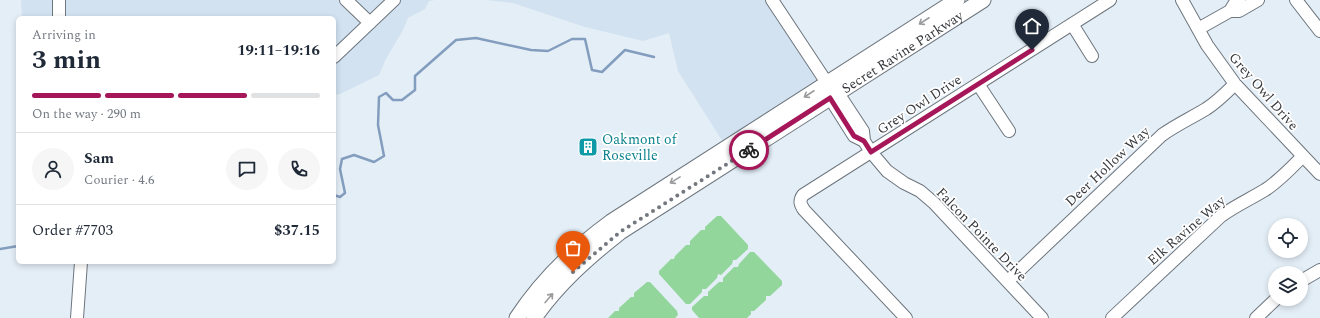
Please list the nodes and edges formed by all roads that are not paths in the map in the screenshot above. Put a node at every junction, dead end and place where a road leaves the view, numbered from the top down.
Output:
1 (59, 0) edge
2 (346, 0) edge
3 (394, 0) edge
4 (772, 0) edge
5 (957, 0) edge
6 (984, 0) edge
7 (1110, 0) edge
8 (1182, 0) edge
9 (1240, 0) edge
10 (1296, 0) edge
11 (1253, 1) edge
12 (1230, 11) junction
13 (59, 16) edge
14 (370, 23) junction
15 (1072, 24) junction
16 (1198, 29) junction
17 (1320, 31) edge
18 (336, 55) edge
19 (1092, 56) dead end
20 (978, 84) junction
21 (1235, 84) junction
22 (832, 91) junction
23 (1009, 131) dead end
24 (871, 152) junction
25 (1303, 156) junction
26 (1320, 174) edge
27 (81, 265) edge
28 (1320, 270) edge
29 (1308, 277) edge
30 (1008, 281) junction
31 (1269, 306) edge
32 (77, 318) edge
33 (518, 318) edge
34 (534, 318) edge
35 (906, 318) edge
36 (1042, 318) edge
37 (1112, 318) edge
38 (1256, 318) edge

1 - 13 street
2 - 14 street
3 - 14 street
4 - 22 street, Falcon Pointe Drive
5 -> 22 main road, Secret Ravine Parkway
6 - 22 main road, Secret Ravine Parkway
7 - 15 street, Grey Owl Drive
8 - 16 street, Grey Owl Drive
9 - 12 street
10 - 17 street
11 - 12 street
12 - 16 street
14 - 18 street
15 - 19 street
15 - 20 street, Grey Owl Drive
16 - 21 street, Grey Owl Drive
20 - 23 street
20 - 24 street, Grey Owl Drive
21 - 25 street, Grey Owl Drive
21 - 30 street, Deer Hollow Way
22 - 24 street, Falcon Pointe Drive
22 -> 33 main road, Secret Ravine Parkway
34 -> 22 main road, Secret Ravine Parkway
24 - 30 street, Falcon Pointe Drive
24 - 35 street, Grey Owl Drive
25 - 26 street, Grey Owl Drive
25 - 37 street, Elk Ravine Way
27 - 32 street
28 - 29 street
30 - 36 street, Falcon Pointe Drive
31 - 38 street

